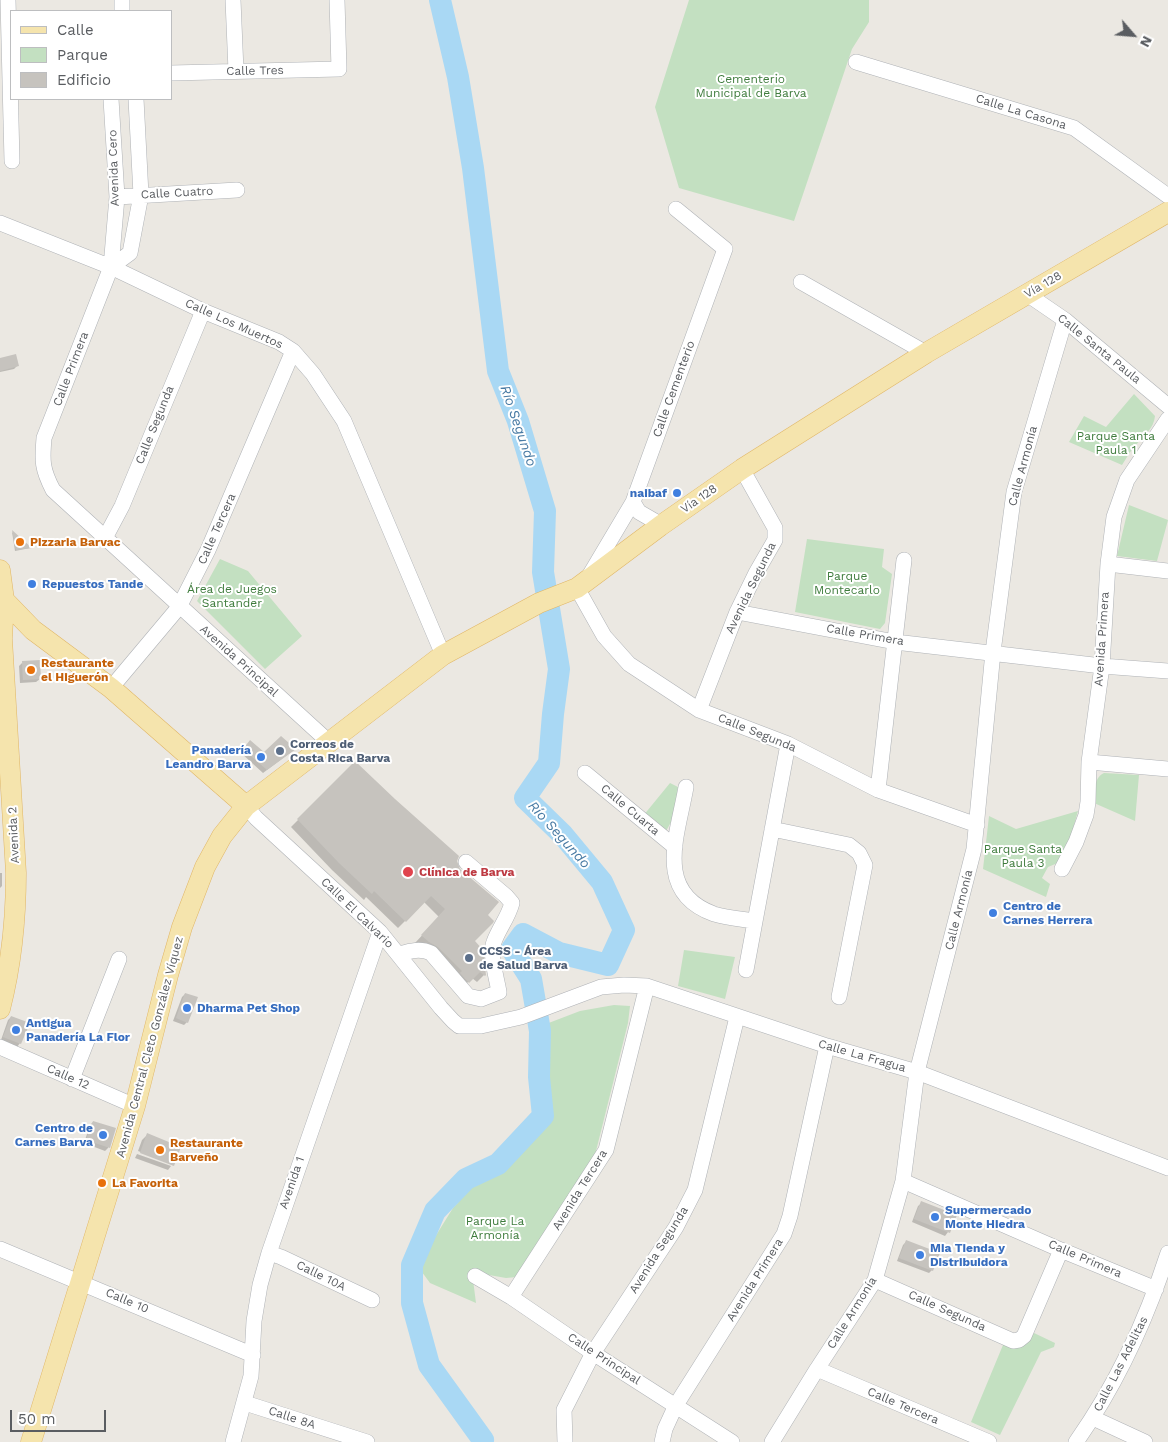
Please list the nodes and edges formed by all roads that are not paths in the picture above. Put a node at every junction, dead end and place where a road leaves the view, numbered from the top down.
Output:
1 (8, 0) edge
2 (234, 0) edge
3 (337, 0) edge
4 (10, 55) edge
5 (856, 62) dead end
6 (236, 71) junction
7 (172, 74) edge
8 (11, 100) edge
9 (111, 100) edge
10 (115, 100) edge
11 (131, 100) edge
12 (135, 100) edge
13 (12, 161) dead end
14 (237, 190) dead end
15 (141, 195) junction
16 (1168, 196) edge
17 (117, 197) junction
18 (676, 209) dead end
19 (1168, 212) edge
20 (0, 223) edge
21 (111, 267) junction
22 (800, 282) dead end
23 (1027, 294) junction
24 (203, 311) junction
25 (1065, 320) junction
26 (293, 351) junction
27 (926, 353) junction
28 (1168, 406) edge
29 (1168, 419) edge
30 (742, 469) junction
31 (44, 472) joint
32 (633, 502) junction
33 (660, 526) junction
34 (105, 538) junction
35 (904, 560) dead end
36 (1108, 564) junction
37 (0, 570) edge
38 (1168, 571) edge
39 (577, 587) junction
40 (4, 600) junction
41 (179, 607) junction
42 (737, 612) junction
43 (33, 630) junction
44 (2, 639) junction
45 (895, 642) junction
46 (993, 652) junction
47 (443, 655) junction
48 (1102, 666) junction
49 (1168, 671) edge
50 (111, 688) junction
51 (699, 710) junction
52 (330, 743) junction
53 (788, 744) junction
54 (1089, 762) junction
55 (1168, 770) edge
56 (585, 773) dead end
57 (686, 787) dead end
58 (878, 790) junction
59 (246, 806) junction
60 (977, 824) junction
61 (772, 829) junction
62 (675, 847) junction
63 (466, 862) dead end
64 (1062, 869) dead end
65 (755, 921) junction
66 (380, 932) junction
67 (399, 954) junction
68 (119, 959) dead end
69 (445, 968) junction
70 (746, 970) dead end
71 (422, 984) junction
72 (647, 986) junction
73 (839, 997) dead end
74 (0, 1008) edge
75 (521, 1017) joint
76 (737, 1017) junction
77 (827, 1046) junction
78 (0, 1047) edge
79 (918, 1072) junction
80 (72, 1078) junction
81 (136, 1106) junction
82 (1168, 1168) edge
83 (903, 1181) junction
84 (0, 1249) edge
85 (1061, 1250) junction
86 (269, 1253) junction
87 (1168, 1253) edge
88 (475, 1276) dead end
89 (875, 1280) junction
90 (82, 1282) junction
91 (1156, 1289) junction
92 (511, 1297) junction
93 (372, 1300) dead end
94 (593, 1353) junction
95 (253, 1355) junction
96 (817, 1369) junction
97 (245, 1403) junction
98 (676, 1405) junction
99 (1093, 1418) junction
100 (31, 1442) edge
101 (233, 1442) edge
102 (367, 1442) edge
103 (565, 1442) edge
104 (662, 1442) edge
105 (732, 1442) edge
106 (772, 1442) edge
107 (989, 1442) edge
108 (1076, 1442) edge
109 (1145, 1442) edge

1 - 4 street
2 - 6 street
3 - 6 street, Calle Tres
5 - 16 street, Calle La Casona
6 - 7 street, Calle Tres
8 - 13 street
9 - 17 street, Avenida Cero
10 - 11 street
12 - 15 street, Avenida Cero
14 - 15 street, Calle Cuatro
15 - 17 street, Calle Cuatro
15 - 21 street, Avenida Cero
17 - 21 street, Avenida Cero
18 - 32 street, Calle Cementerio
19 - 23 main road, Vía 128
20 - 21 street, Calle Los Muertos
21 - 24 street, Calle Los Muertos
21 - 31 street, Calle Primera
22 - 27 street
23 - 25 street, Calle Santa Paula
23 - 27 main road, Vía 128
24 - 26 street, Calle Los Muertos
24 - 34 street, Calle Segunda
25 - 28 street, Calle Santa Paula
25 - 46 street, Calle Armonía
26 - 41 street, Calle Tercera
26 - 47 street, Calle Los Muertos
27 - 30 main road, Vía 128
29 - 36 street, Avenida Primera
30 - 33 main road, Vía 128
30 - 42 street, Avenida Segunda
31 - 34 street, Avenida Principal
32 - 33 street
32 - 39 street, Calle Cementerio
33 - 39 main road, Vía 128
34 - 41 street, Avenida Principal
35 - 45 street
36 - 38 street
36 - 48 street, Avenida Primera
37 - 40 main road, Avenida 2
39 - 47 main road, Vía 128
39 - 51 street, Calle Segunda
40 - 43 main road
40 - 44 main road, Avenida 2
41 - 50 street, Calle Tercera
41 - 52 street, Avenida Principal
42 - 45 street, Calle Primera
42 - 51 street, Avenida Segunda
43 - 44 main road
43 - 50 main road
44 - 74 main road, Avenida 2
45 - 46 street, Calle Primera
45 - 58 street
46 - 48 street
46 - 60 street, Calle Armonía
47 - 52 main road, Vía 128
48 - 49 street
48 - 54 street, Avenida Primera
50 - 59 main road
51 - 53 street, Calle Segunda
52 - 59 main road, Vía 128
53 - 58 street, Calle Segunda
53 - 61 street
54 - 55 street
54 - 64 street, Avenida Primera
56 - 62 street, Calle Cuarta
57 - 62 street
58 - 60 street, Calle Segunda
59 - 66 street, Calle El Calvario
59 - 81 main road, Avenida Central Cleto González Víquez
60 - 79 street, Calle Armonía
61 - 65 street
61 - 73 street
62 - 65 street
63 - 69 street
65 - 70 street
66 - 67 street, Calle El Calvario
66 - 86 street, Avenida 1
67 - 69 street
67 - 71 street, Calle El Calvario
68 - 80 street
69 - 71 street
71 - 75 street, Calle El Calvario
72 - 75 street, Calle La Fragua
72 - 76 street, Calle La Fragua
72 - 92 street, Avenida Tercera
76 - 77 street, Calle La Fragua
76 - 94 street, Avenida Segunda
77 - 79 street, Calle La Fragua
77 - 98 street, Avenida Primera
78 - 80 street, Calle 12
79 - 82 street, Calle La Fragua
79 - 83 street, Calle Armonía
80 - 81 street, Calle 12
81 - 90 main road, Avenida Central Cleto González Víquez
83 - 85 street, Calle Primera
83 - 89 street, Calle Armonía
84 - 90 street, Calle 10
85 - 89 street, Calle Segunda
85 - 91 street, Calle Primera
86 - 93 street, Calle 10A
86 - 95 street, Avenida 1
87 - 91 street, Calle Las Adelitas
88 - 92 street, Calle Principal
89 - 96 street, Calle Armonía
90 - 95 street, Calle 10
90 - 100 main road, Avenida Central Cleto González Víquez
91 - 99 street, Calle Las Adelitas
92 - 94 street, Calle Principal
94 - 98 street, Calle Principal
94 - 103 street, Avenida Segunda
95 - 97 street, Avenida 1
96 - 106 street, Calle Armonía
96 - 107 street, Calle Tercera
97 - 101 street, Avenida 1
97 - 102 street, Calle 8A
98 - 104 street, Avenida Primera
98 - 105 street, Calle Principal
99 - 108 street, Calle Las Adelitas
99 - 109 street

